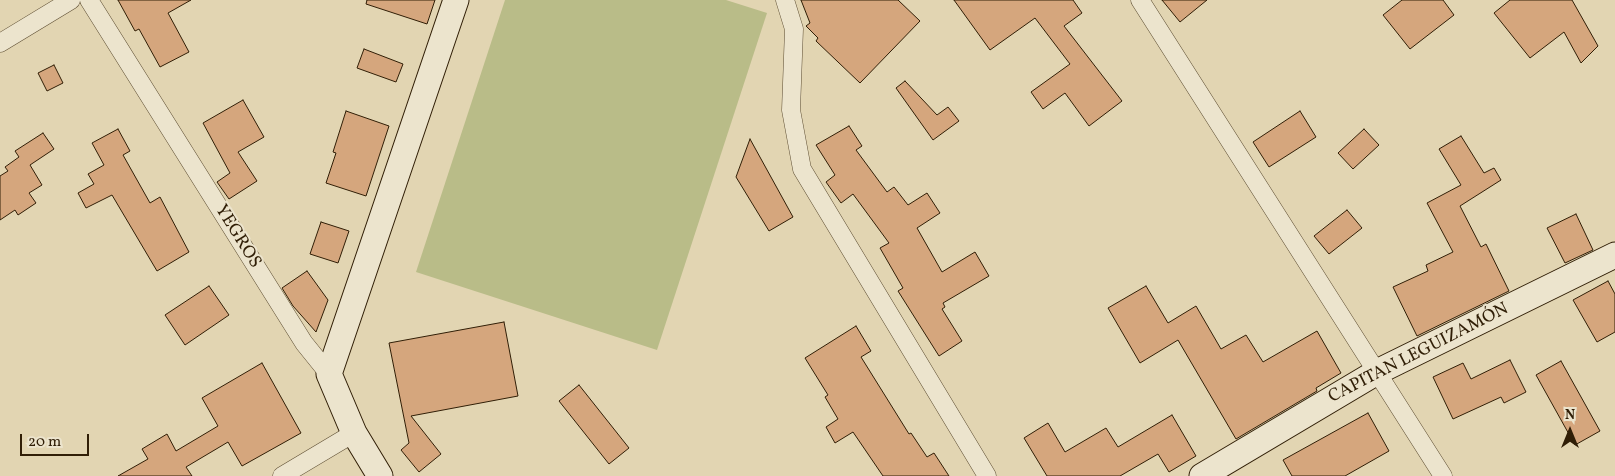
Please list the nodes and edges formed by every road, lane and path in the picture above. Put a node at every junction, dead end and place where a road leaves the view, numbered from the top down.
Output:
1 (71, 0) edge
2 (89, 0) edge
3 (456, 0) edge
4 (785, 0) edge
5 (1140, 0) edge
6 (0, 43) edge
7 (1615, 255) edge
8 (1377, 372) junction
9 (330, 374) junction
10 (354, 433) junction
11 (282, 476) edge
12 (380, 476) edge
13 (987, 476) edge
14 (1202, 476) edge
15 (1443, 476) edge

1 - 6 street
2 - 9 street, YEGROS
3 - 9 street
4 - 13 street
5 - 8 street
7 - 8 street, CAPITAN LEGUIZAMÓN
8 - 14 street, CAPITAN LEGUIZAMÓN
8 - 15 street
9 - 10 street, YEGROS
10 - 11 street
10 - 12 street, YEGROS

